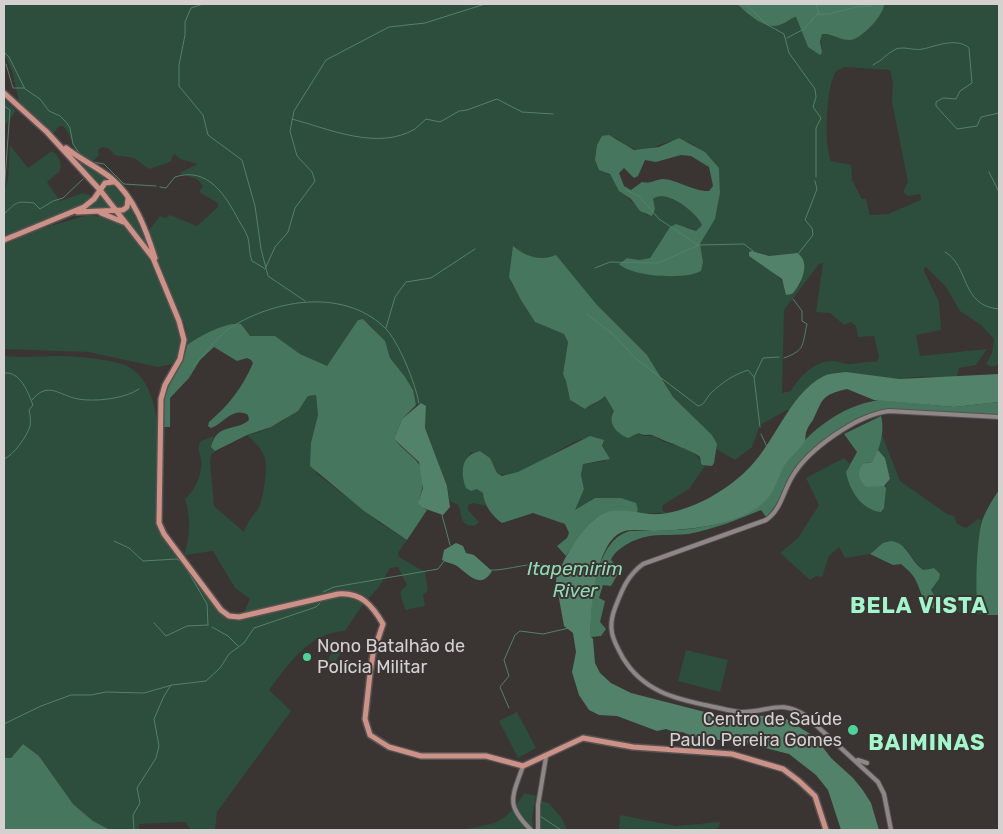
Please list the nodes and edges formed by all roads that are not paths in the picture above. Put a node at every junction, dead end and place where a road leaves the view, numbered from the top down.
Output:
1 (4, 93) edge
2 (46, 131) junction
3 (90, 180) junction
4 (116, 183) junction
5 (100, 190) junction
6 (128, 198) junction
7 (94, 199) junction
8 (116, 210) junction
9 (93, 211) junction
10 (69, 214) junction
11 (132, 229) junction
12 (4, 240) edge
13 (159, 274) junction
14 (999, 417) edge
15 (546, 757) junction
16 (523, 766) junction
17 (531, 830) edge
18 (538, 830) edge
19 (826, 830) edge
20 (891, 830) edge

1 - 2 main road
2 - 3 main road
2 - 4 main road
3 - 5 main road
3 - 7 main road
4 - 5 main road
4 - 6 main road
5 - 7 main road
5 - 8 main road
6 - 8 main road
6 - 13 main road
7 - 10 main road
8 - 9 main road
8 - 11 main road
9 - 10 main road
9 - 11 main road
10 - 12 main road
11 - 13 main road
13 - 16 main road
14 - 20 street
15 - 16 main road
15 - 18 street
15 - 19 main road
16 - 17 street

